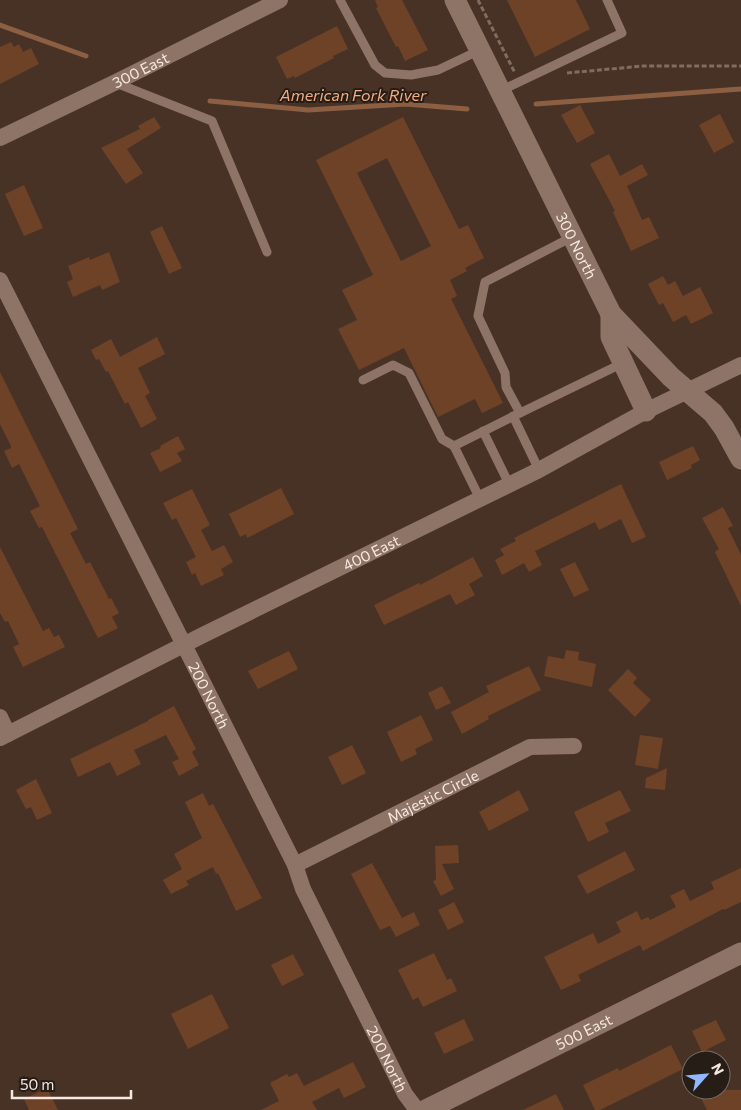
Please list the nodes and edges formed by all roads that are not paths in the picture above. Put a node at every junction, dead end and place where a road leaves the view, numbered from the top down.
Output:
1 (280, 0) edge
2 (340, 0) edge
3 (454, 0) edge
4 (606, 0) edge
5 (480, 50) junction
6 (116, 82) junction
7 (500, 91) junction
8 (0, 138) edge
9 (572, 237) junction
10 (267, 252) dead end
11 (0, 280) edge
12 (611, 314) junction
13 (623, 363) junction
14 (741, 365) edge
15 (363, 380) dead end
16 (687, 391) junction
17 (646, 411) junction
18 (516, 415) junction
19 (483, 431) junction
20 (454, 446) junction
21 (741, 459) edge
22 (539, 470) junction
23 (509, 484) junction
24 (480, 499) junction
25 (184, 644) junction
26 (0, 717) edge
27 (4, 736) edge
28 (574, 746) dead end
29 (295, 865) junction
30 (741, 952) edge
31 (417, 1110) edge
32 (426, 1110) edge

1 - 6 street, 300 East
2 - 5 lane
3 - 5 street, 300 North
4 - 7 lane
5 - 7 street, 300 North
6 - 8 street, 300 East
6 - 10 lane
7 - 9 street, 300 North
9 - 12 street, 300 North
9 - 18 lane
11 - 25 street, 200 North
12 - 13 street
12 - 16 street, 300 North
13 - 17 street
13 - 18 lane
14 - 16 street, 400 East
15 - 20 lane
16 - 17 street, 400 East
16 - 21 street, 300 North
17 - 22 street, 400 East
18 - 19 lane
18 - 22 lane
19 - 20 lane
19 - 23 lane
20 - 24 lane
22 - 23 street, 400 East
23 - 24 street, 400 East
24 - 25 street, 400 East
25 - 27 street, 400 East
25 - 29 street, 200 North
26 - 27 street
28 - 29 street, Majestic Circle
29 - 31 street, 200 North
30 - 32 street, 500 East

